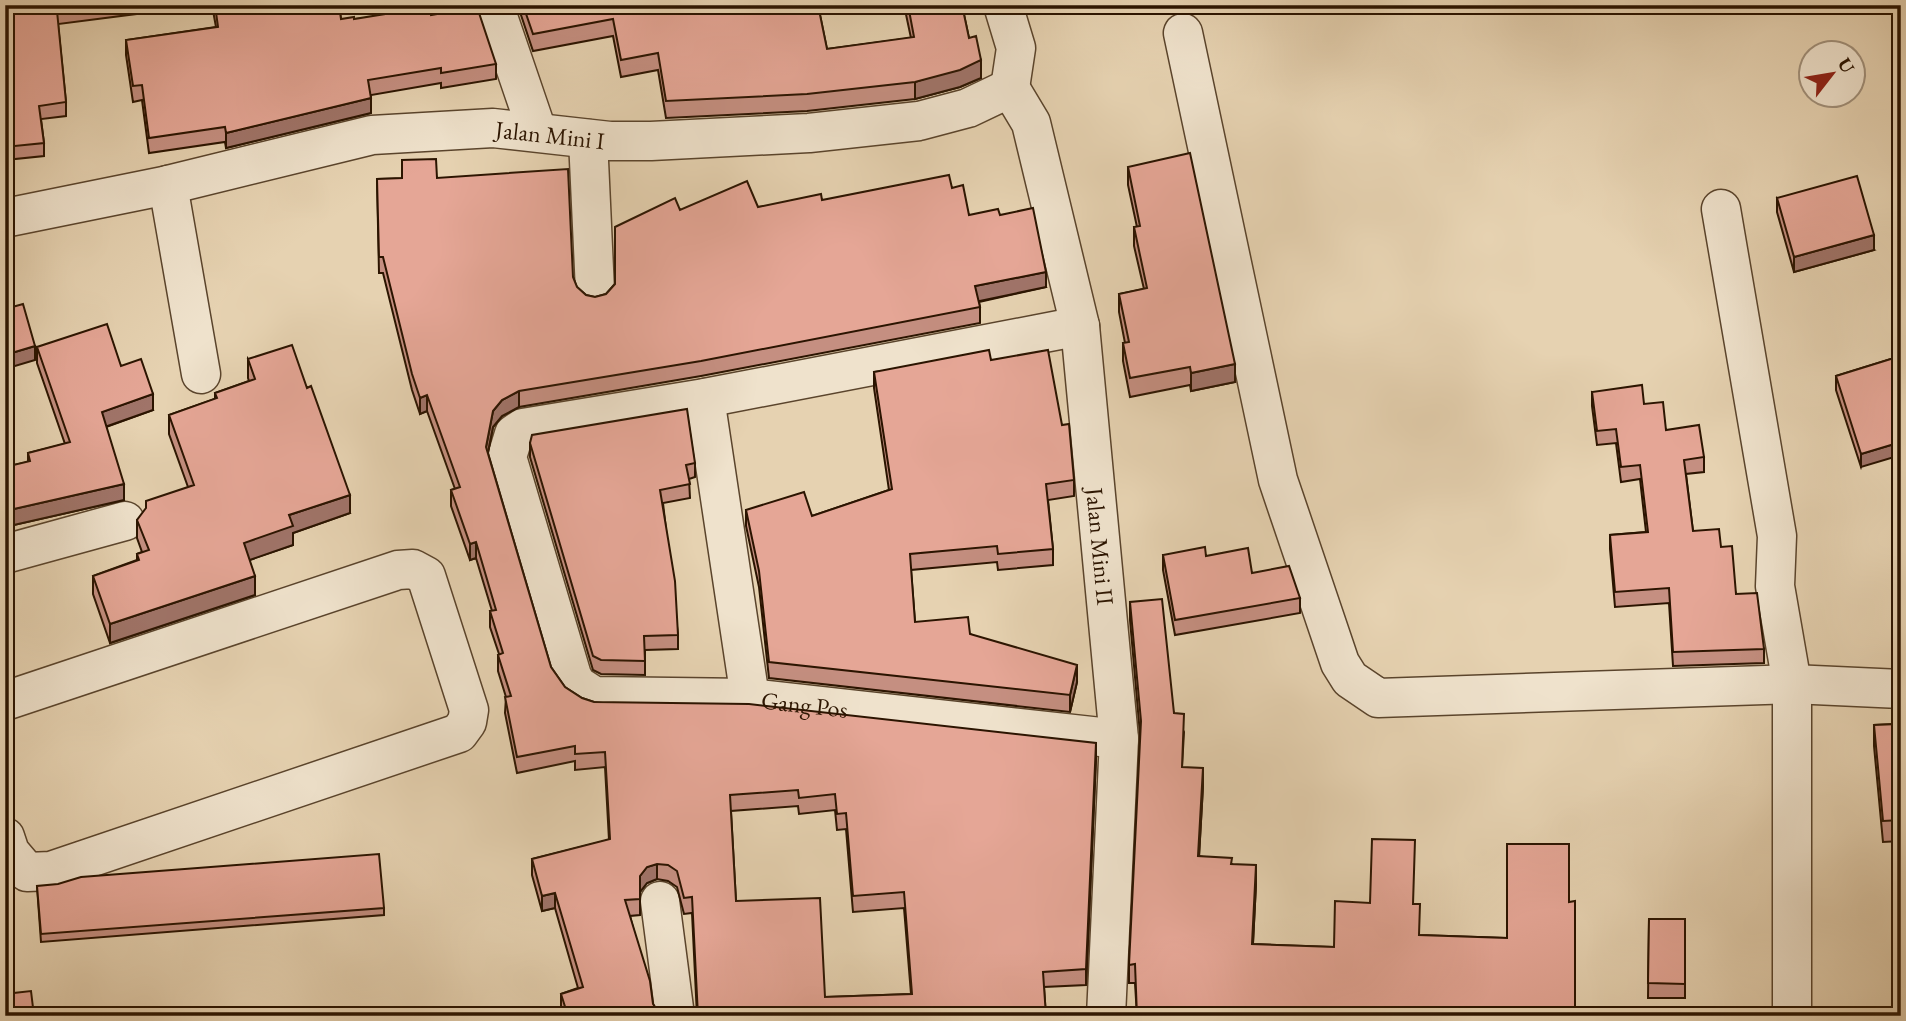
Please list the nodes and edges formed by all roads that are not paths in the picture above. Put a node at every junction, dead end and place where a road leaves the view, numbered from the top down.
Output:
1 (494, 5) edge
2 (1003, 5) edge
3 (1183, 33) dead end
4 (1010, 88) junction
5 (537, 131) junction
6 (588, 139) junction
7 (168, 185) junction
8 (1721, 209) dead end
9 (5, 218) edge
10 (595, 291) dead end
11 (1080, 326) junction
12 (201, 374) dead end
13 (705, 398) junction
14 (125, 521) dead end
15 (5, 554) edge
16 (1804, 685) junction
17 (1901, 689) edge
18 (750, 698) junction
19 (5, 701) edge
20 (1119, 739) junction
21 (5, 837) edge
22 (660, 901) dead end
23 (675, 1016) edge
24 (1106, 1016) edge
25 (1792, 1016) edge
26 (1809, 1016) edge

1 - 5 street
2 - 4 street
3 - 16 street
4 - 6 street, Jalan Mini I
4 - 11 street, Jalan Mini II
5 - 6 street, Jalan Mini I
5 - 7 street, Jalan Mini I
6 - 10 street
7 - 9 street, Jalan Mini I
7 - 12 street
8 - 16 street
11 - 13 street
11 - 20 street, Jalan Mini II
13 - 18 street, Gang Pos
13 - 18 street
14 - 15 street
16 - 17 street
16 - 25 street
16 - 26 street
18 - 20 street, Gang Pos
19 - 21 street
20 - 24 street, Jalan Mini II
22 - 23 street

